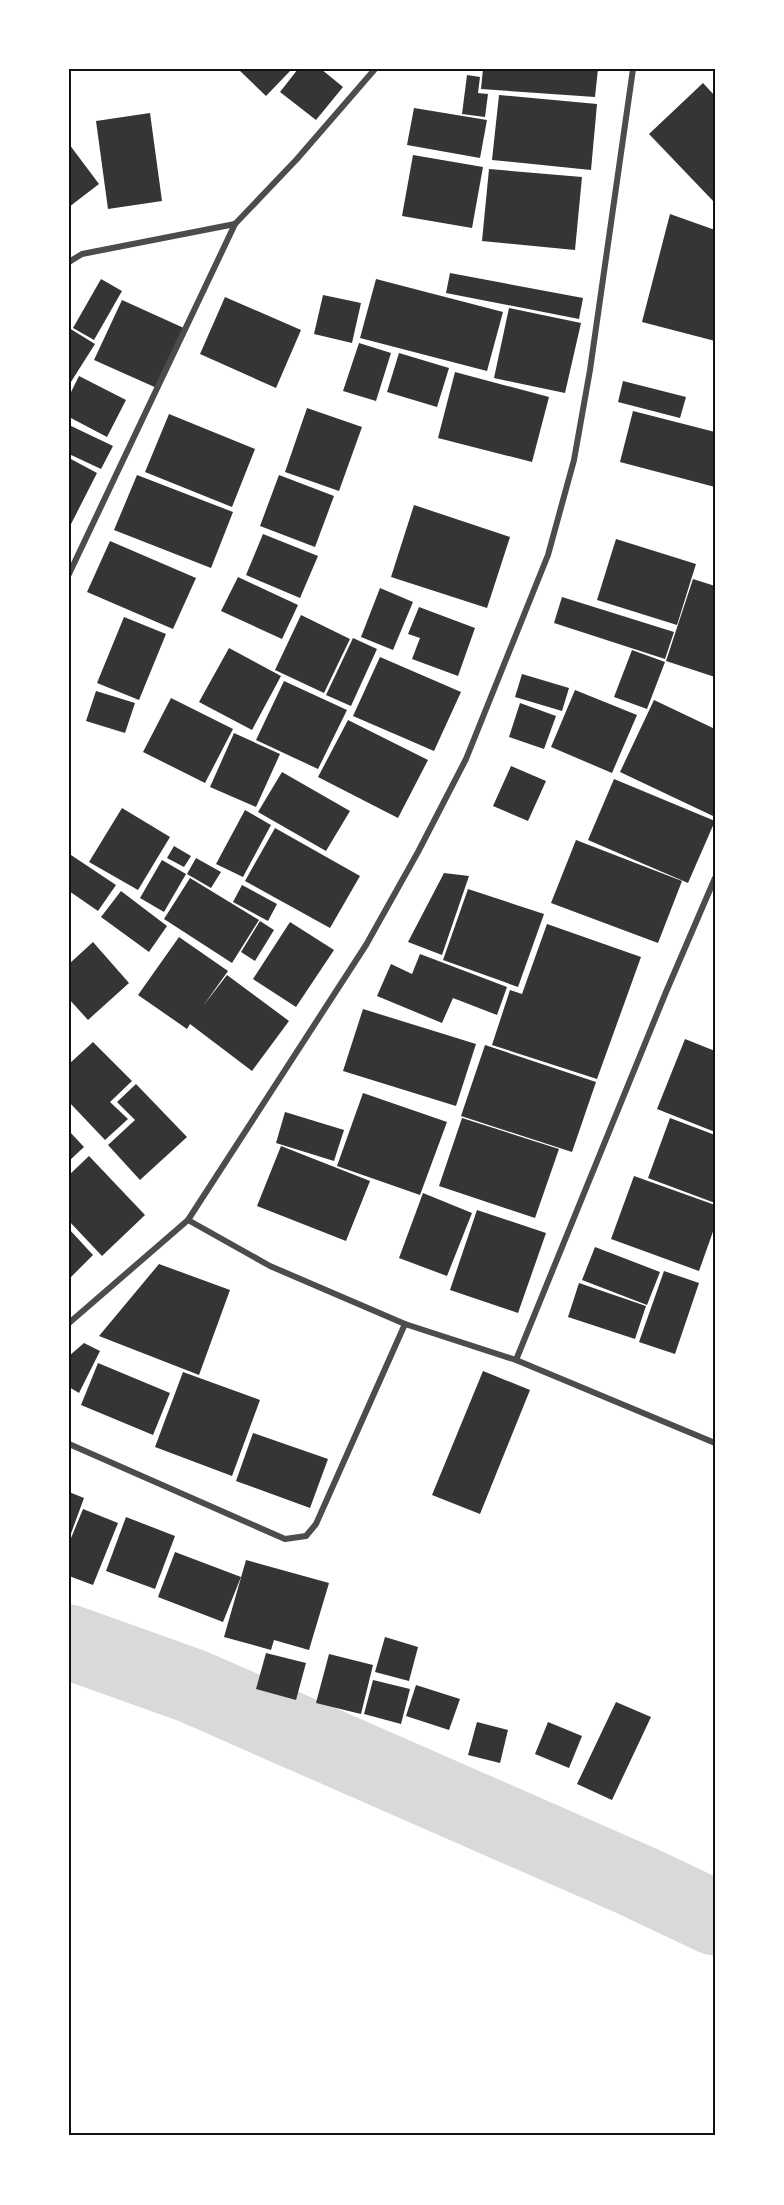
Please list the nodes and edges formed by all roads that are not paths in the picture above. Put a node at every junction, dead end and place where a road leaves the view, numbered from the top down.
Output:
1 (375, 69) edge
2 (633, 69) edge
3 (235, 224) junction
4 (69, 262) edge
5 (69, 574) edge
6 (715, 878) edge
7 (188, 1220) junction
8 (69, 1323) edge
9 (405, 1324) junction
10 (516, 1360) junction
11 (715, 1443) edge
12 (69, 1444) edge

1 - 3 street
2 - 7 street
3 - 4 street
3 - 5 street
6 - 10 street
7 - 8 street
7 - 9 street
9 - 10 street
9 - 12 street
10 - 11 street

